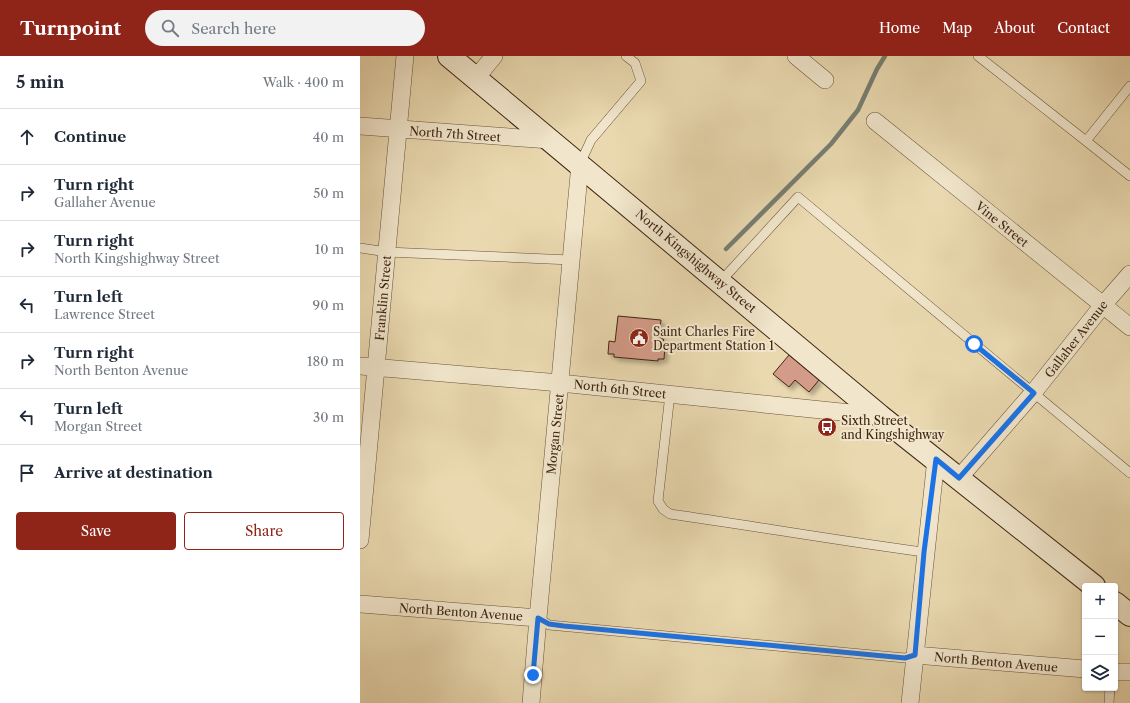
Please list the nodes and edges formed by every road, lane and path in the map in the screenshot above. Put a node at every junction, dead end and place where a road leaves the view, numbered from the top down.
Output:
1 (405, 56) edge
2 (449, 56) edge
3 (494, 56) edge
4 (626, 56) edge
5 (796, 56) edge
6 (978, 56) edge
7 (476, 78) junction
8 (825, 80) dead end
9 (1130, 86) edge
10 (875, 121) dead end
11 (360, 126) edge
12 (399, 130) junction
13 (550, 140) junction
14 (1086, 141) junction
15 (580, 164) junction
16 (1130, 176) edge
17 (360, 248) edge
18 (387, 252) junction
19 (571, 260) junction
20 (1130, 274) edge
21 (721, 281) junction
22 (1103, 305) junction
23 (1130, 327) edge
24 (368, 366) edge
25 (560, 383) junction
26 (1034, 393) junction
27 (670, 394) junction
28 (880, 416) junction
29 (936, 459) junction
30 (1130, 473) edge
31 (959, 478) junction
32 (362, 487) edge
33 (360, 540) edge
34 (924, 552) junction
35 (1090, 583) edge
36 (360, 604) edge
37 (1118, 605) edge
38 (1130, 615) edge
39 (538, 618) junction
40 (915, 655) junction
41 (1082, 669) edge
42 (1118, 672) edge
43 (1130, 672) edge
44 (1110, 691) edge
45 (531, 703) edge
46 (910, 703) edge
47 (1109, 703) edge

1 - 12 street, Franklin Street
2 - 7 main road, North Kingshighway Street
3 - 7 street
4 - 15 lane
5 - 8 street
6 - 14 lane
7 - 13 main road, North Kingshighway Street
9 - 14 lane
10 - 22 street, Vine Street
11 - 12 street, North 7th Street
12 - 13 street, North 7th Street
12 - 18 street, Franklin Street
13 - 15 main road, North Kingshighway Street
14 - 16 lane
15 - 19 street, Morgan Street
15 - 21 main road, North Kingshighway Street
17 - 18 lane
18 - 19 lane
18 - 24 street, Franklin Street
19 - 25 street, Morgan Street
20 - 22 street, Gallaher Avenue
21 - 26 lane
21 - 28 main road, North Kingshighway Street
22 - 23 street, Vine Street
22 - 26 street, Gallaher Avenue
24 - 25 street, North 6th Street
24 - 32 street, Franklin Street
25 - 27 street, North 6th Street
25 - 39 street, Morgan Street
26 - 30 lane
26 - 31 street, Gallaher Avenue
27 - 28 street, North 6th Street
27 - 34 lane
28 - 29 main road, North Kingshighway Street
29 - 31 main road, North Kingshighway Street
29 - 34 street
31 - 35 main road, North Kingshighway Street
32 - 33 street, Franklin Street
34 - 40 street
36 - 39 street, North Benton Avenue
37 - 38 main road
39 - 40 lane, North Benton Avenue
39 - 45 street, Morgan Street
40 - 41 street, North Benton Avenue
40 - 46 street
42 - 43 street
44 - 47 lane

